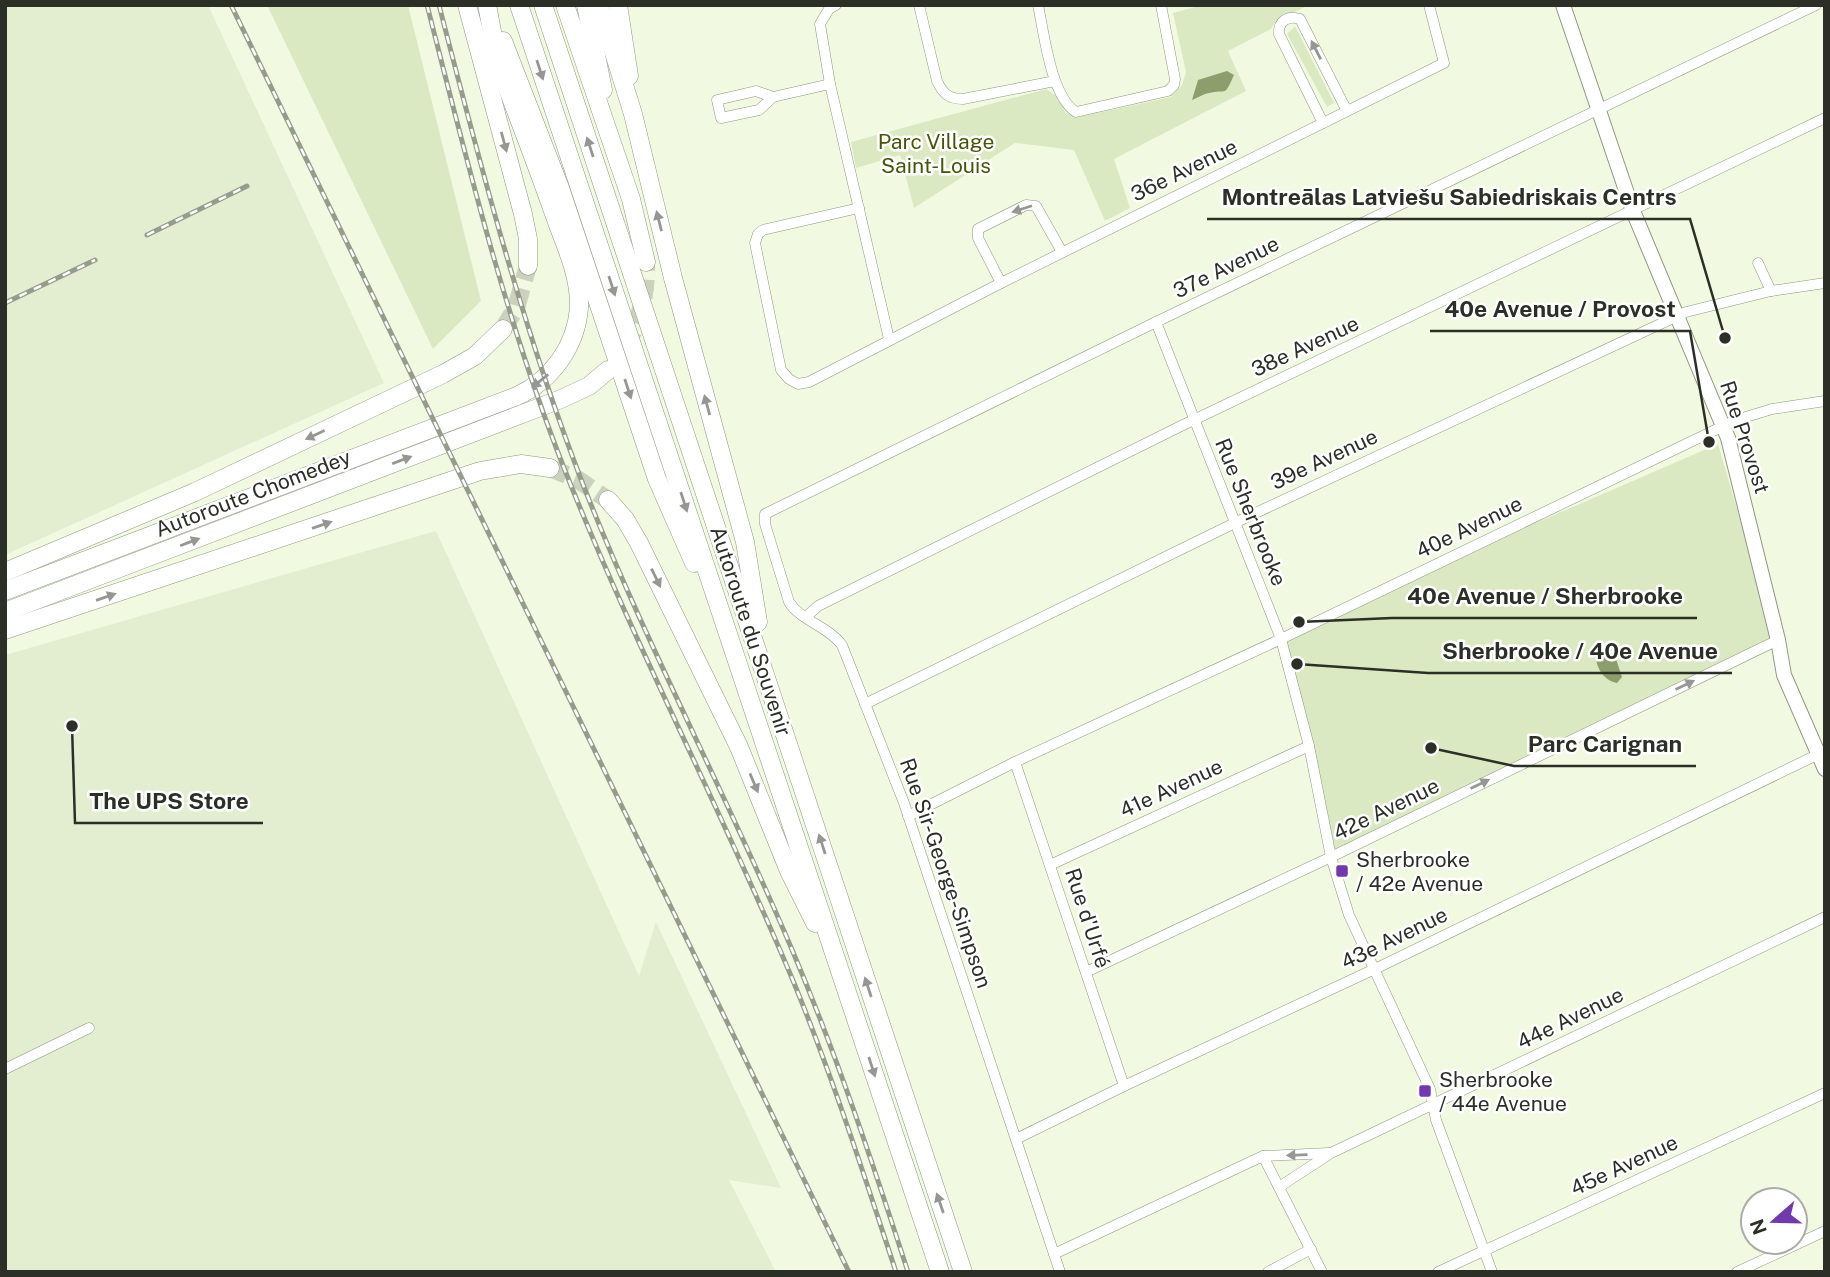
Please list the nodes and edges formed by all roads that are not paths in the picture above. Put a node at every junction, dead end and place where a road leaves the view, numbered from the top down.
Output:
1 (467, 5) edge
2 (487, 5) edge
3 (519, 5) edge
4 (543, 5) edge
5 (565, 5) edge
6 (836, 5) edge
7 (919, 5) edge
8 (1038, 5) edge
9 (1161, 5) edge
10 (1429, 5) edge
11 (1816, 5) edge
12 (602, 7) edge
13 (1567, 7) edge
14 (1055, 81) junction
15 (830, 84) junction
16 (773, 97) junction
17 (1598, 110) junction
18 (1347, 111) junction
19 (1825, 118) edge
20 (1323, 123) junction
21 (617, 158) junction
22 (859, 208) junction
23 (1633, 211) junction
24 (1062, 252) junction
25 (646, 262) tunnel mouth
26 (1758, 263) dead end
27 (528, 266) tunnel mouth
28 (1001, 282) junction
29 (1825, 283) edge
30 (1771, 291) junction
31 (1678, 316) junction
32 (1156, 322) junction
33 (503, 329) tunnel mouth
34 (889, 339) junction
35 (608, 370) dead end
36 (1825, 401) edge
37 (1194, 420) junction
38 (1723, 426) junction
39 (550, 468) tunnel mouth
40 (608, 500) tunnel mouth
41 (768, 512) joint
42 (1235, 523) junction
43 (5, 572) edge
44 (5, 591) edge
45 (5, 612) edge
46 (806, 617) junction
47 (5, 630) edge
48 (1282, 639) junction
49 (1778, 640) junction
50 (742, 676) junction
51 (768, 677) junction
52 (865, 704) junction
53 (1309, 746) junction
54 (1821, 752) edge
55 (1016, 762) junction
56 (1825, 769) edge
57 (908, 816) junction
58 (1331, 857) junction
59 (1050, 865) junction
60 (1825, 917) edge
61 (1373, 970) junction
62 (1086, 972) junction
63 (843, 979) junction
64 (89, 1028) dead end
65 (5, 1069) edge
66 (1124, 1086) junction
67 (1825, 1093) edge
68 (1433, 1106) junction
69 (1016, 1139) junction
70 (1331, 1153) junction
71 (1263, 1156) junction
72 (1279, 1186) junction
73 (1825, 1231) edge
74 (1311, 1249) junction
75 (1485, 1251) junction
76 (1054, 1254) junction
77 (940, 1272) edge
78 (963, 1272) edge
79 (1060, 1272) edge
80 (1268, 1272) edge
81 (1322, 1272) edge
82 (1438, 1272) edge
83 (1492, 1272) edge
84 (1737, 1272) edge

1 -> 27 highway
2 -> 44 highway, Autoroute Chomedey
2 -> 50 highway
3 -> 50 highway, Autoroute du Souvenir
51 -> 4 highway, Autoroute du Souvenir
5 - 21 highway
6 - 15 street
7 - 14 street
8 - 14 street
9 - 14 street
10 - 18 street, 36e Avenue
11 - 17 street, 37e Avenue
12 - 21 highway
51 -> 12 highway
13 - 17 street, Rue Provost
15 - 16 street
15 - 22 street
16 - 16 street
17 - 23 street, Rue Provost
17 - 32 street, 37e Avenue
18 - 20 street, 36e Avenue
18 -> 20 street
19 - 23 street, 38e Avenue
20 - 24 street, 36e Avenue
21 - 25 highway
22 - 34 street
22 - 34 street, 36e Avenue
23 - 31 street, Rue Provost
23 - 37 street, 38e Avenue
24 - 28 street, 36e Avenue
24 -> 28 street
26 - 30 street
28 - 34 street, 36e Avenue
29 - 30 street, 39e Avenue
30 - 31 street, 39e Avenue
31 - 38 street, Rue Provost
31 - 42 street, 39e Avenue
32 - 37 street, Rue Sherbrooke
32 - 41 street, 37e Avenue
33 -> 43 highway
45 -> 35 highway, Autoroute Chomedey
36 - 38 street, 40e Avenue
37 - 42 street, Rue Sherbrooke
37 - 46 street, 38e Avenue
38 - 48 street, 40e Avenue
38 - 49 street, Rue Provost
47 -> 39 highway
40 -> 63 highway
41 - 46 street, Rue Sir-George-Simpson
42 - 48 street, Rue Sherbrooke
42 - 52 street, 39e Avenue
46 - 52 street, Rue Sir-George-Simpson
48 - 53 street, Rue Sherbrooke
48 - 55 street, 40e Avenue
49 - 54 street, Rue Provost
58 -> 49 street, 42e Avenue
50 - 63 highway, Autoroute du Souvenir
78 -> 51 highway, Autoroute du Souvenir
52 - 57 street, Rue Sir-George-Simpson
53 - 58 street, Rue Sherbrooke
53 - 59 street, 41e Avenue
54 - 56 street, Rue Provost
54 - 61 street, 43e Avenue
55 - 57 street, 40e Avenue
55 - 59 street, Rue d'Urfé
57 - 69 street, Rue Sir-George-Simpson
58 - 61 street, Rue Sherbrooke
58 - 62 street, 42e Avenue
59 - 62 street, Rue d'Urfé
60 - 68 street, 44e Avenue
61 - 66 street, 43e Avenue
61 - 68 street, Rue Sherbrooke
62 - 66 street, Rue d'Urfé
63 -> 77 highway, Autoroute du Souvenir
64 - 65 street
66 - 69 street, 43e Avenue
67 - 75 street, 45e Avenue
68 - 70 street, 44e Avenue
68 - 75 street, Rue Sherbrooke
69 - 76 street, Rue Sir-George-Simpson
70 -> 71 street, 44e Avenue
70 - 72 street, 44e Avenue
71 - 72 street
71 - 76 street, 44e Avenue
72 - 74 street
73 - 84 street
74 - 80 street
74 - 81 street
75 - 82 street, 45e Avenue
75 - 83 street, Rue Sherbrooke
76 - 79 street, Rue Sir-George-Simpson

